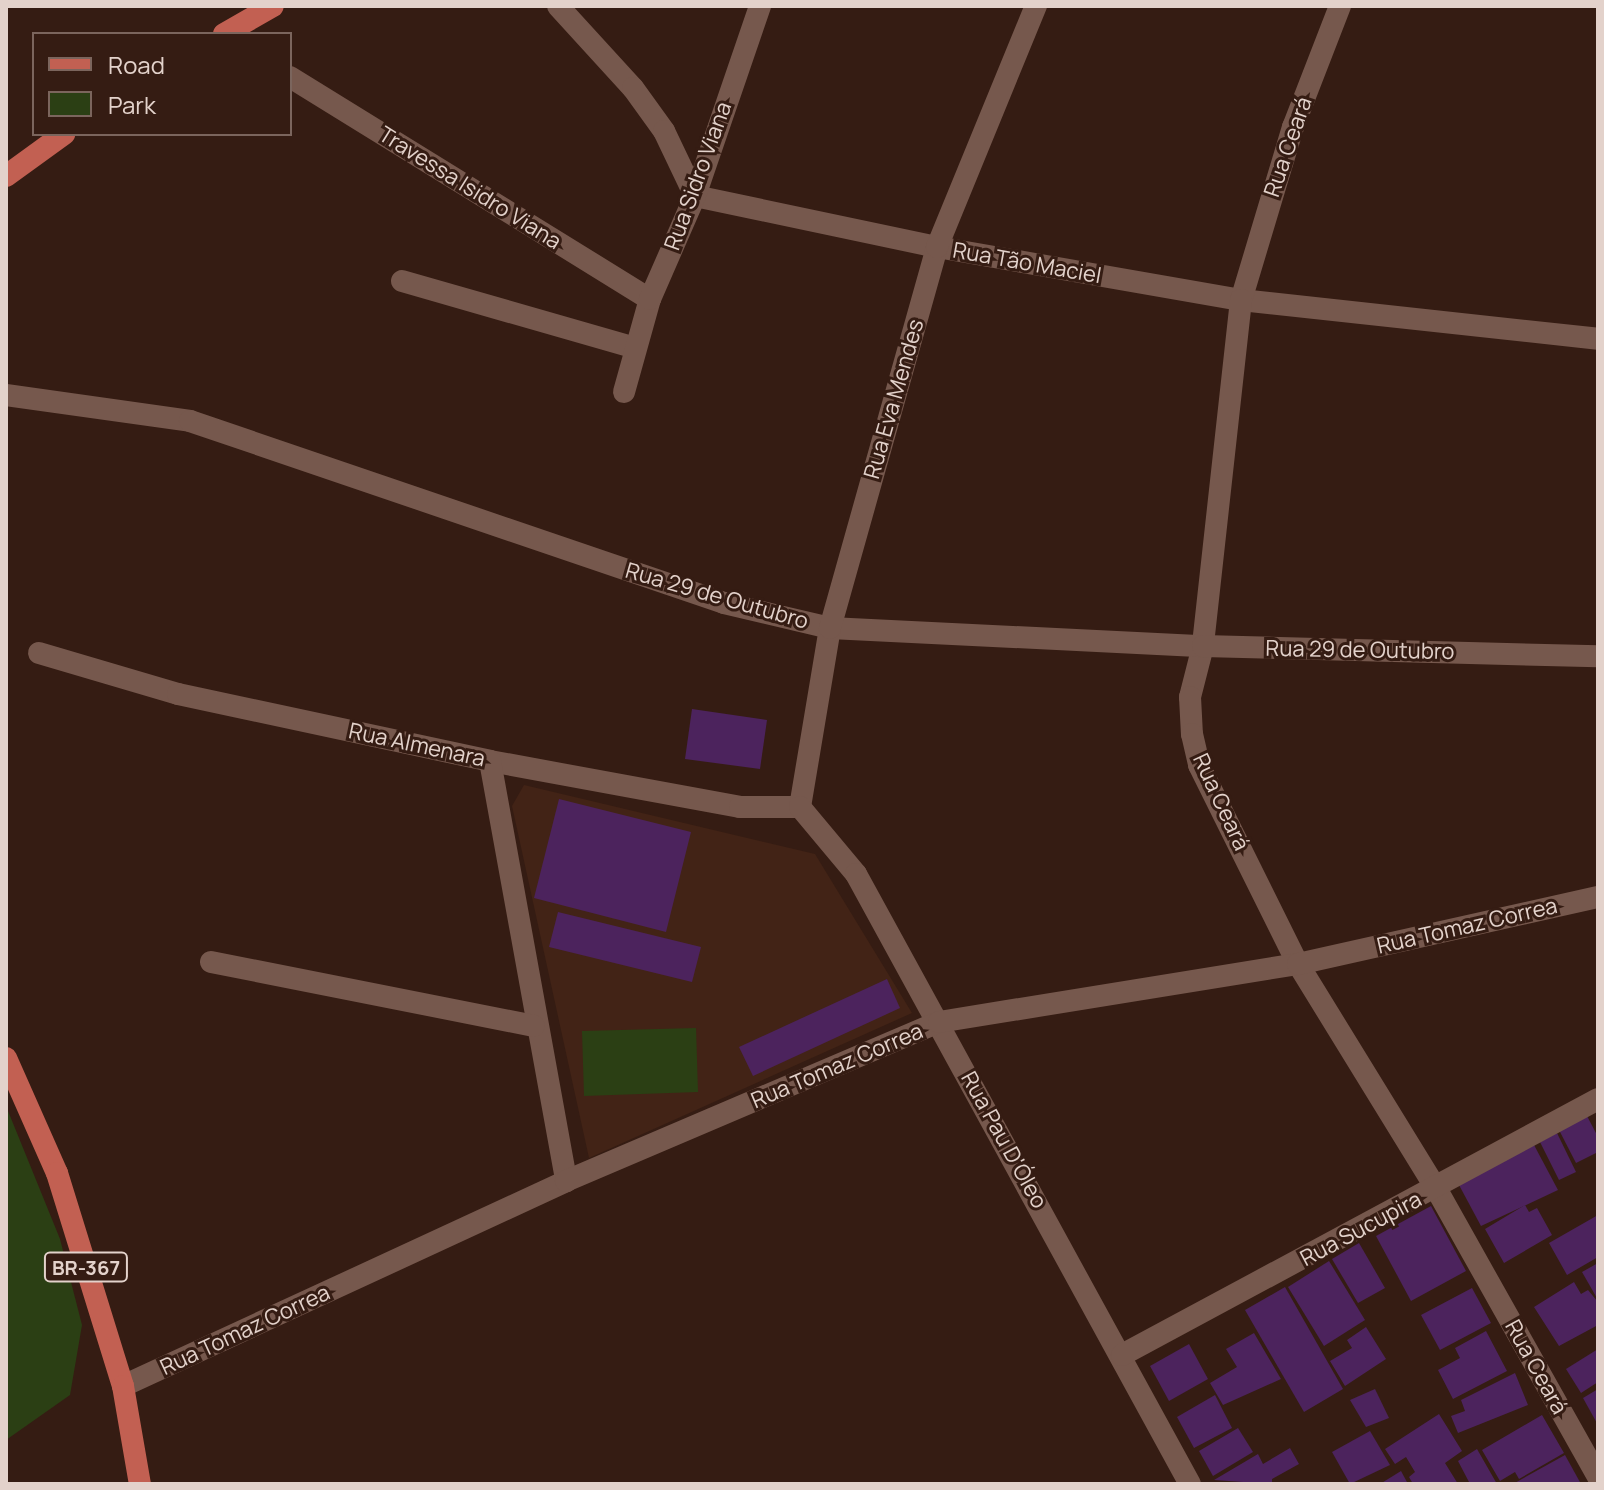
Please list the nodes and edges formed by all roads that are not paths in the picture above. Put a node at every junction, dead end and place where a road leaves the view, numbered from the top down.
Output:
1 (273, 6) edge
2 (558, 6) edge
3 (760, 6) edge
4 (1036, 6) edge
5 (1340, 6) edge
6 (228, 32) edge
7 (292, 78) edge
8 (61, 136) edge
9 (6, 176) edge
10 (695, 196) junction
11 (937, 247) junction
12 (402, 281) dead end
13 (650, 299) junction
14 (1241, 300) junction
15 (1598, 339) edge
16 (636, 348) junction
17 (624, 392) dead end
18 (6, 395) edge
19 (830, 628) junction
20 (1203, 646) junction
21 (39, 653) dead end
22 (1598, 656) edge
23 (490, 761) junction
24 (800, 807) junction
25 (1598, 897) edge
26 (211, 962) dead end
27 (1298, 964) junction
28 (939, 1022) junction
29 (534, 1026) junction
30 (6, 1058) edge
31 (1598, 1099) edge
32 (566, 1181) junction
33 (1437, 1190) junction
34 (1122, 1355) junction
35 (123, 1386) junction
36 (1598, 1477) edge
37 (140, 1484) edge
38 (1190, 1484) edge

1 - 6 main road
2 - 10 street
3 - 10 street, Rua Sidro Viana
4 - 11 street, Rua Eva Mendes
5 - 14 street, Rua Ceará
7 - 13 street, Travessa Isidro Viana
8 - 9 main road
10 - 11 street, Rua Tão Maciel
10 - 13 street, Rua Sidro Viana
11 - 14 street, Rua Tão Maciel
11 - 19 street, Rua Eva Mendes
12 - 16 street
13 - 16 street, Rua Sidro Viana
14 - 15 street, Rua Tão Maciel
14 - 20 street, Rua Ceará
16 - 17 street, Rua Sidro Viana
18 - 19 street, Rua 29 de Outubro
19 - 20 street, Rua 29 de Outubro
19 - 24 street, Rua Eva Mendes
20 - 22 street, Rua 29 de Outubro
20 - 27 street, Rua Ceará
21 - 23 street, Rua Almenara
23 - 24 street, Rua Almenara
23 - 29 street
24 - 28 street, Rua Pau D'Óleo
25 - 27 street, Rua Tomaz Correa
26 - 29 street
27 - 28 street, Rua Tomaz Correa
27 - 33 street, Rua Ceará
28 - 32 street, Rua Tomaz Correa
28 - 34 street, Rua Pau D'Óleo
29 - 32 street
30 - 35 main road, BR-367
31 - 33 street, Rua Sucupira
32 - 35 street, Rua Tomaz Correa
33 - 34 street, Rua Sucupira
33 - 36 street, Rua Ceará
34 - 38 street, Rua Pau D'Óleo
35 - 37 main road, BR-367

